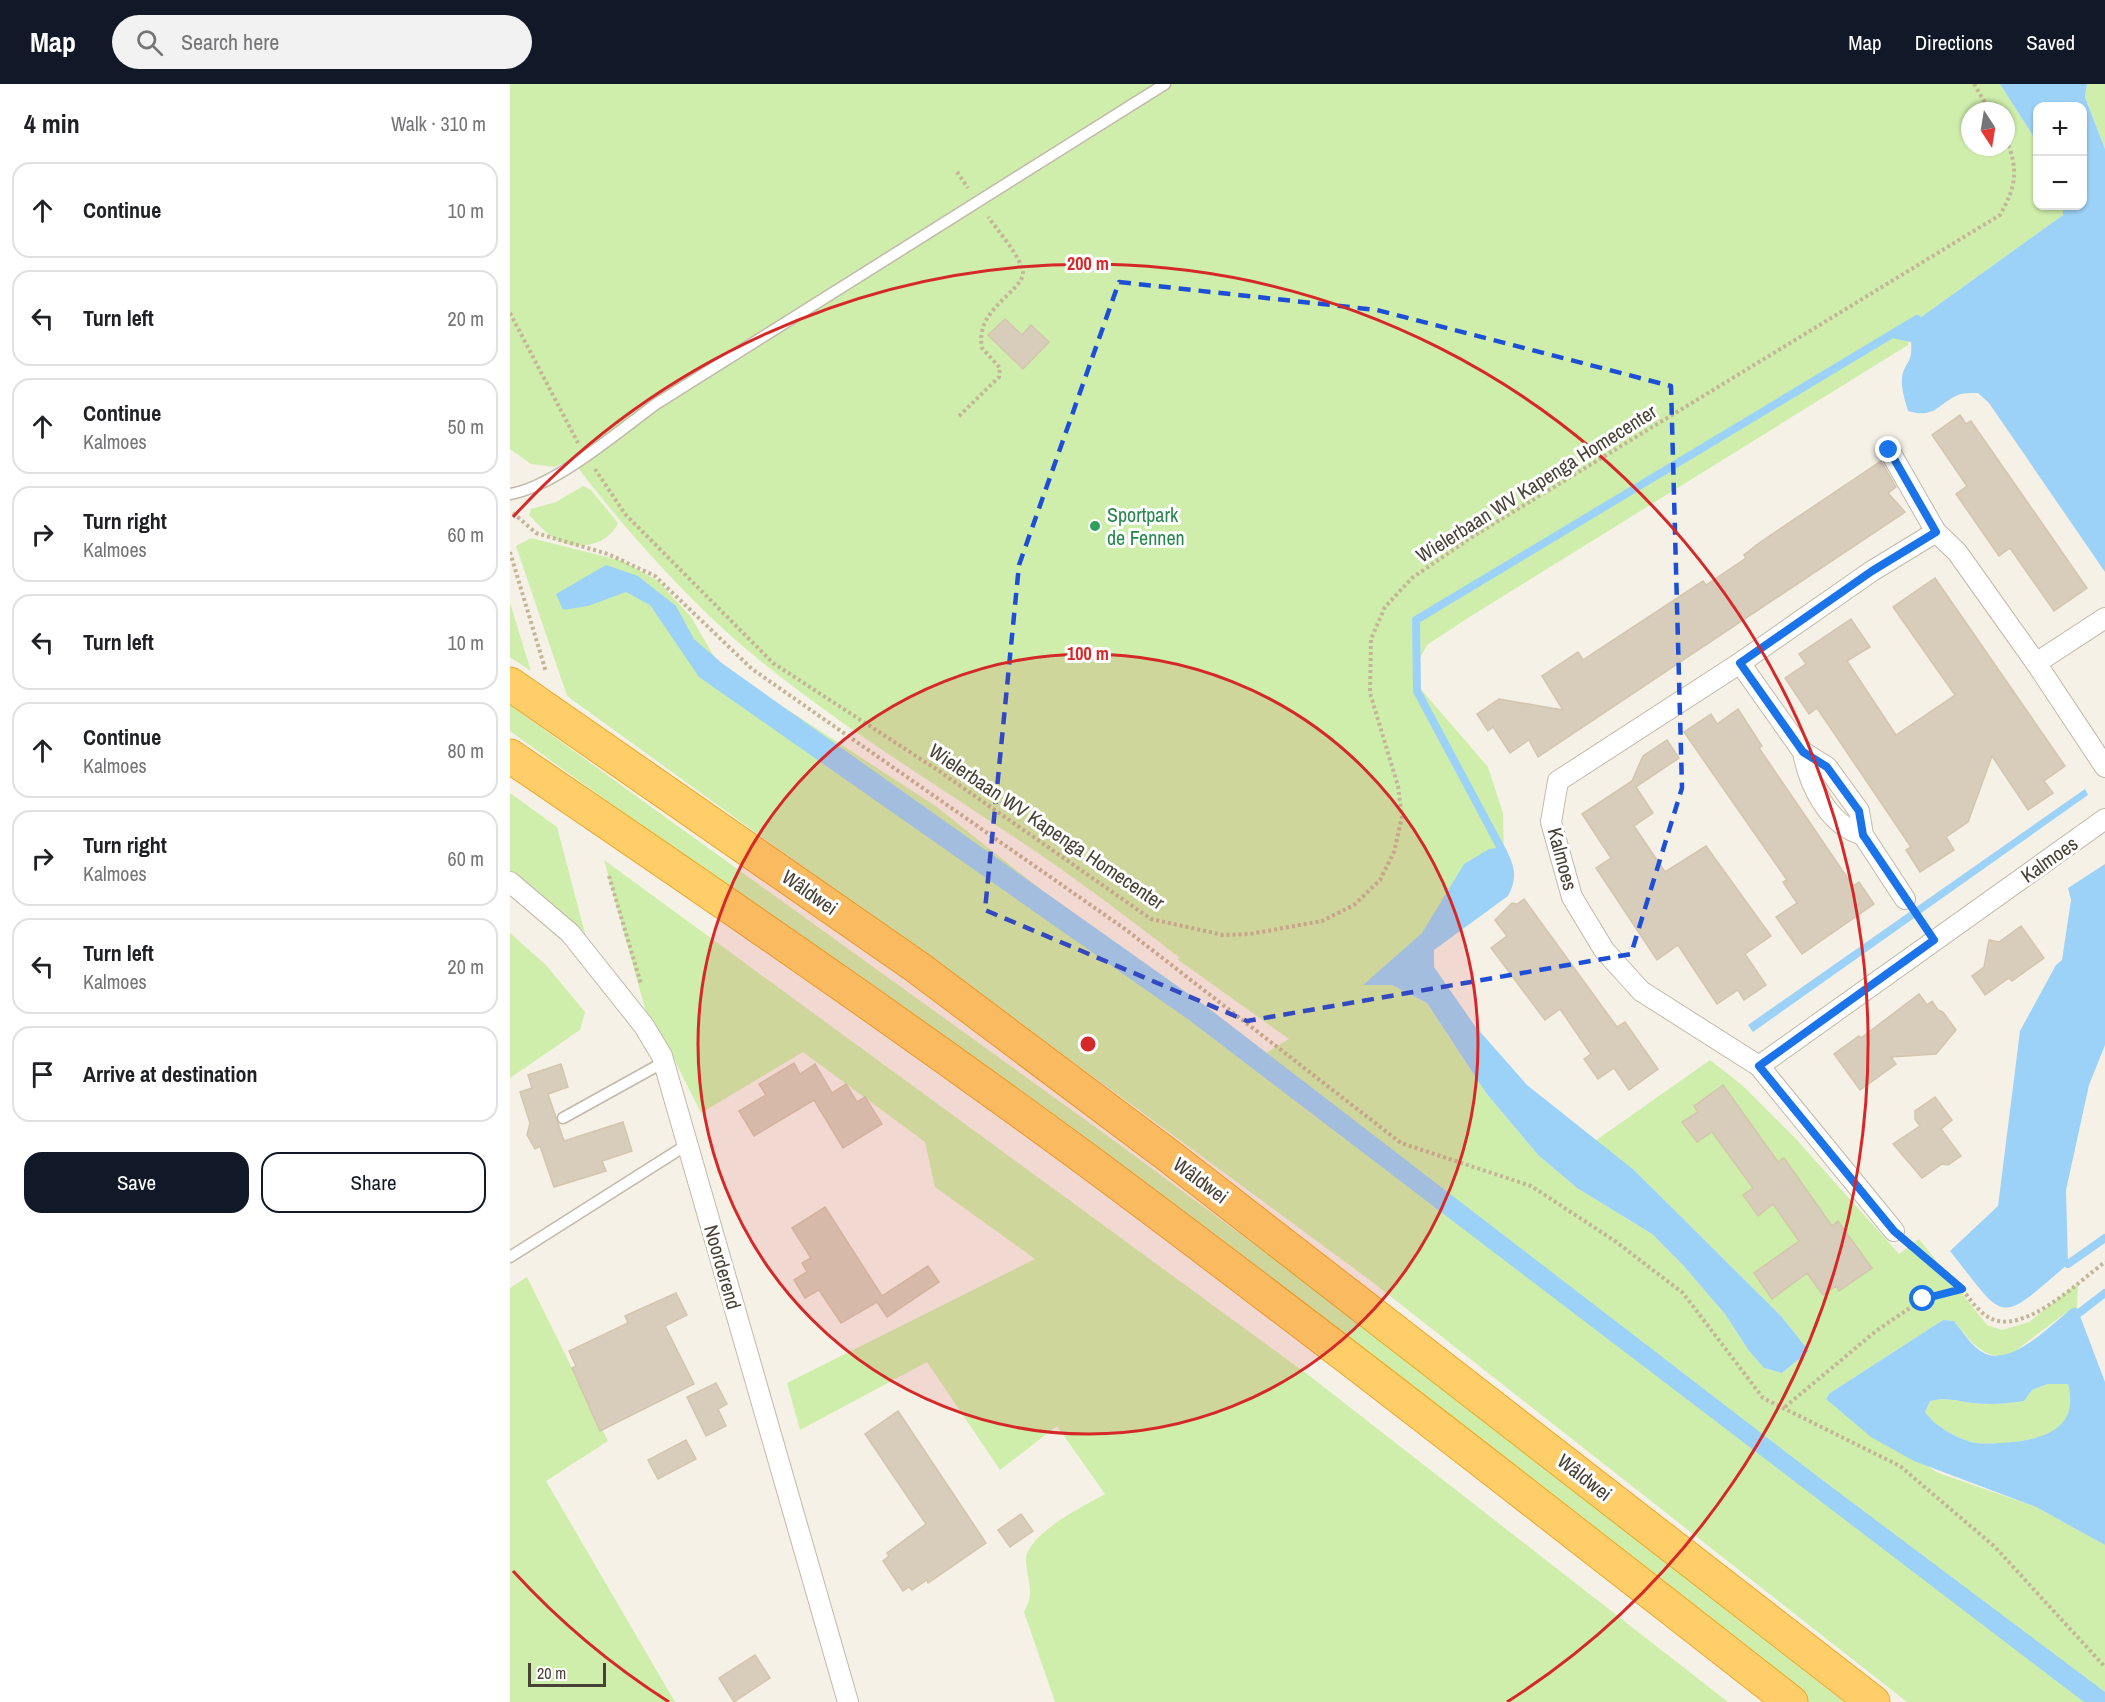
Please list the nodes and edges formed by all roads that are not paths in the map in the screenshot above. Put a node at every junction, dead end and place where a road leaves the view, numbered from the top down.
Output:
1 (1165, 84) edge
2 (1889, 450) dead end
3 (510, 494) edge
4 (1936, 532) junction
5 (2105, 618) edge
6 (1740, 663) junction
7 (2036, 663) junction
8 (510, 684) edge
9 (510, 756) edge
10 (2105, 767) edge
11 (2105, 819) edge
12 (510, 882) edge
13 (1905, 899) dead end
14 (664, 1062) junction
15 (1759, 1066) junction
16 (563, 1118) dead end
17 (688, 1144) junction
18 (1894, 1231) road end
19 (510, 1257) edge
20 (848, 1702) edge
21 (1791, 1702) edge
22 (1873, 1702) edge

1 - 3 lane
2 - 4 street
4 - 6 street, Kalmoes
4 - 7 street
5 - 7 street
6 - 13 street
6 - 15 street, Kalmoes
7 - 10 street
8 - 22 highway, Wâldwei
9 - 21 highway
11 - 15 street, Kalmoes
12 - 14 street, Noorderend
14 - 16 lane
14 - 17 street, Noorderend
15 - 18 street, Kalmoes
17 - 19 lane
17 - 20 street, Noorderend

